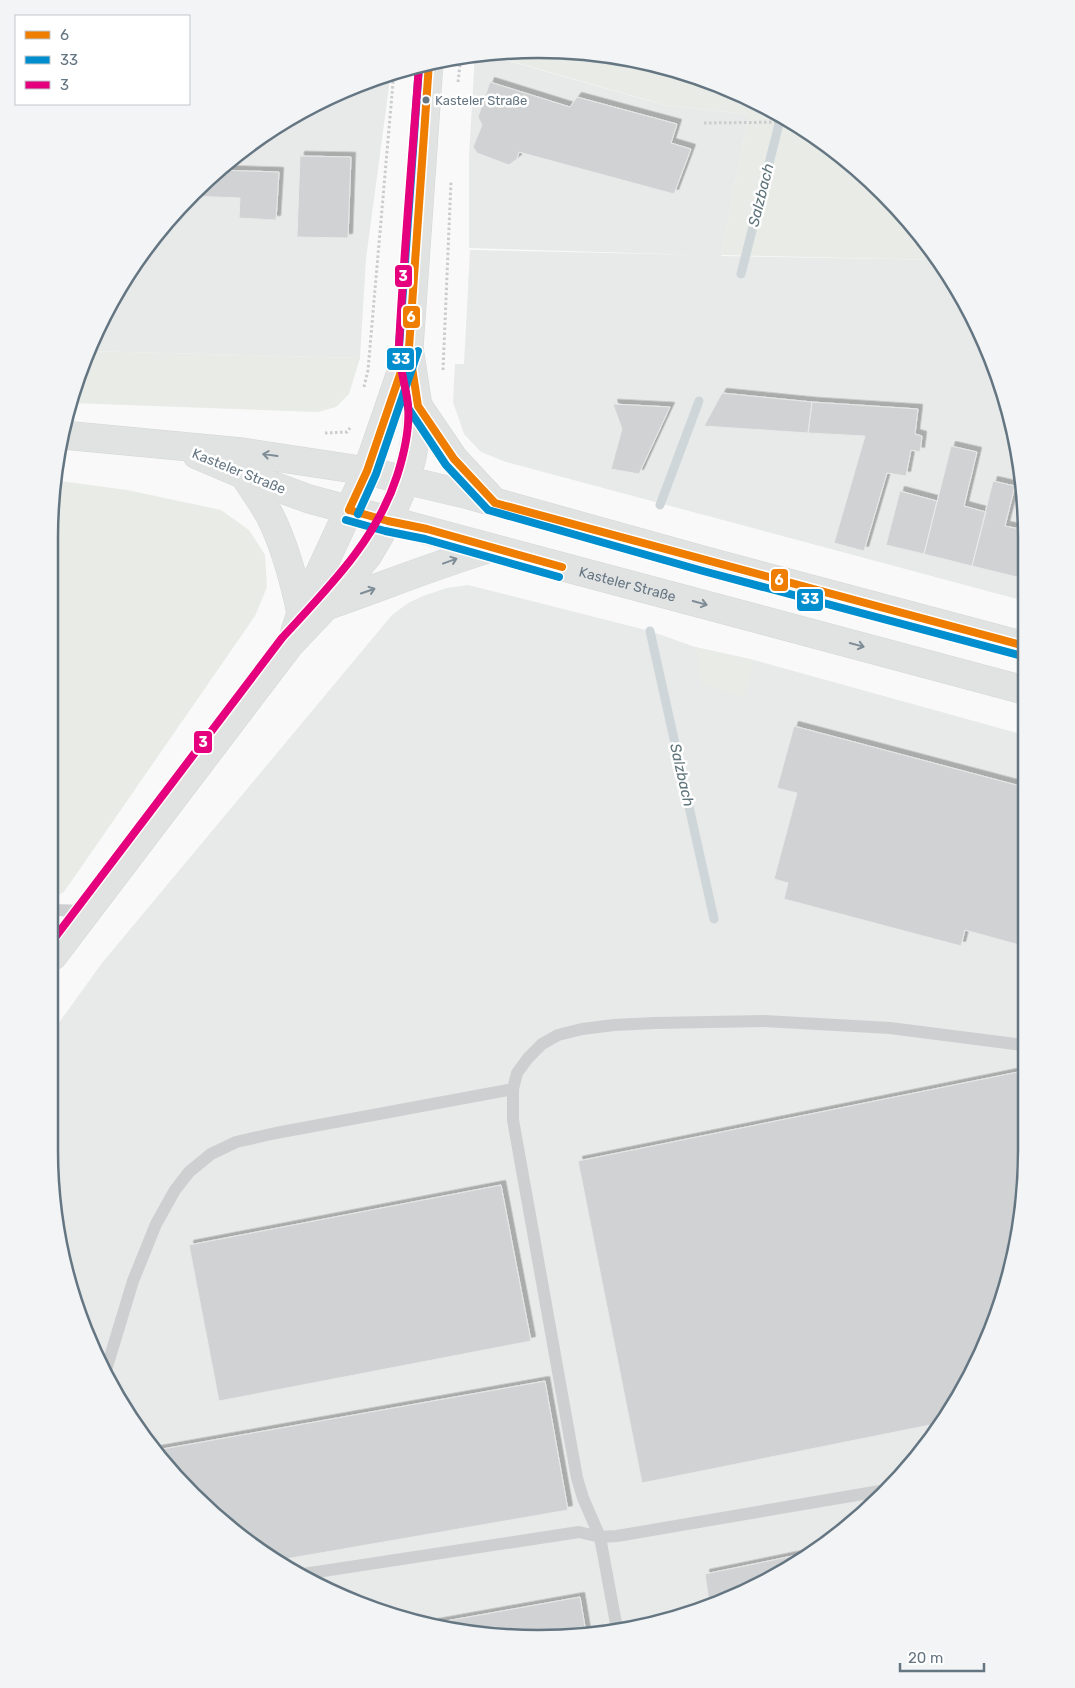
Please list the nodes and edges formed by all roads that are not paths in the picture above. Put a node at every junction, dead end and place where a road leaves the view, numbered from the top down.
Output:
1 (428, 71) edge
2 (408, 363) junction
3 (418, 406) junction
4 (69, 436) edge
5 (177, 446) junction
6 (366, 471) junction
7 (244, 475) junction
8 (406, 480) junction
9 (495, 503) junction
10 (349, 510) junction
11 (388, 521) junction
12 (491, 548) junction
13 (314, 610) junction
14 (1018, 644) edge
15 (1018, 688) edge
16 (58, 910) edge
17 (87, 911) junction
18 (58, 949) edge
19 (1018, 1045) edge
20 (514, 1090) junction
21 (108, 1364) edge
22 (875, 1492) edge
23 (600, 1537) junction
24 (311, 1574) edge
25 (616, 1623) edge

1 - 2 main road
2 - 3 main road
2 - 6 main road
3 - 8 main road
3 - 9 main road
4 - 5 main road, Kasteler Straße
6 -> 5 main road, Kasteler Straße
5 - 7 main road, Kasteler Straße
6 - 8 main road, Kasteler Straße
6 - 10 main road
7 - 10 main road, Kasteler Straße
7 - 13 main road
8 - 9 main road, Kasteler Straße
8 - 11 main road
9 - 14 main road, Kasteler Straße
10 - 11 main road, Kasteler Straße
10 - 13 main road
11 - 12 main road, Kasteler Straße
11 - 13 main road
13 -> 12 main road
12 -> 15 main road, Kasteler Straße
13 - 17 main road
16 - 17 lane
17 - 18 main road
19 - 20 lane
20 - 21 lane
20 - 23 lane
22 - 23 lane
23 - 24 lane
23 - 25 lane

